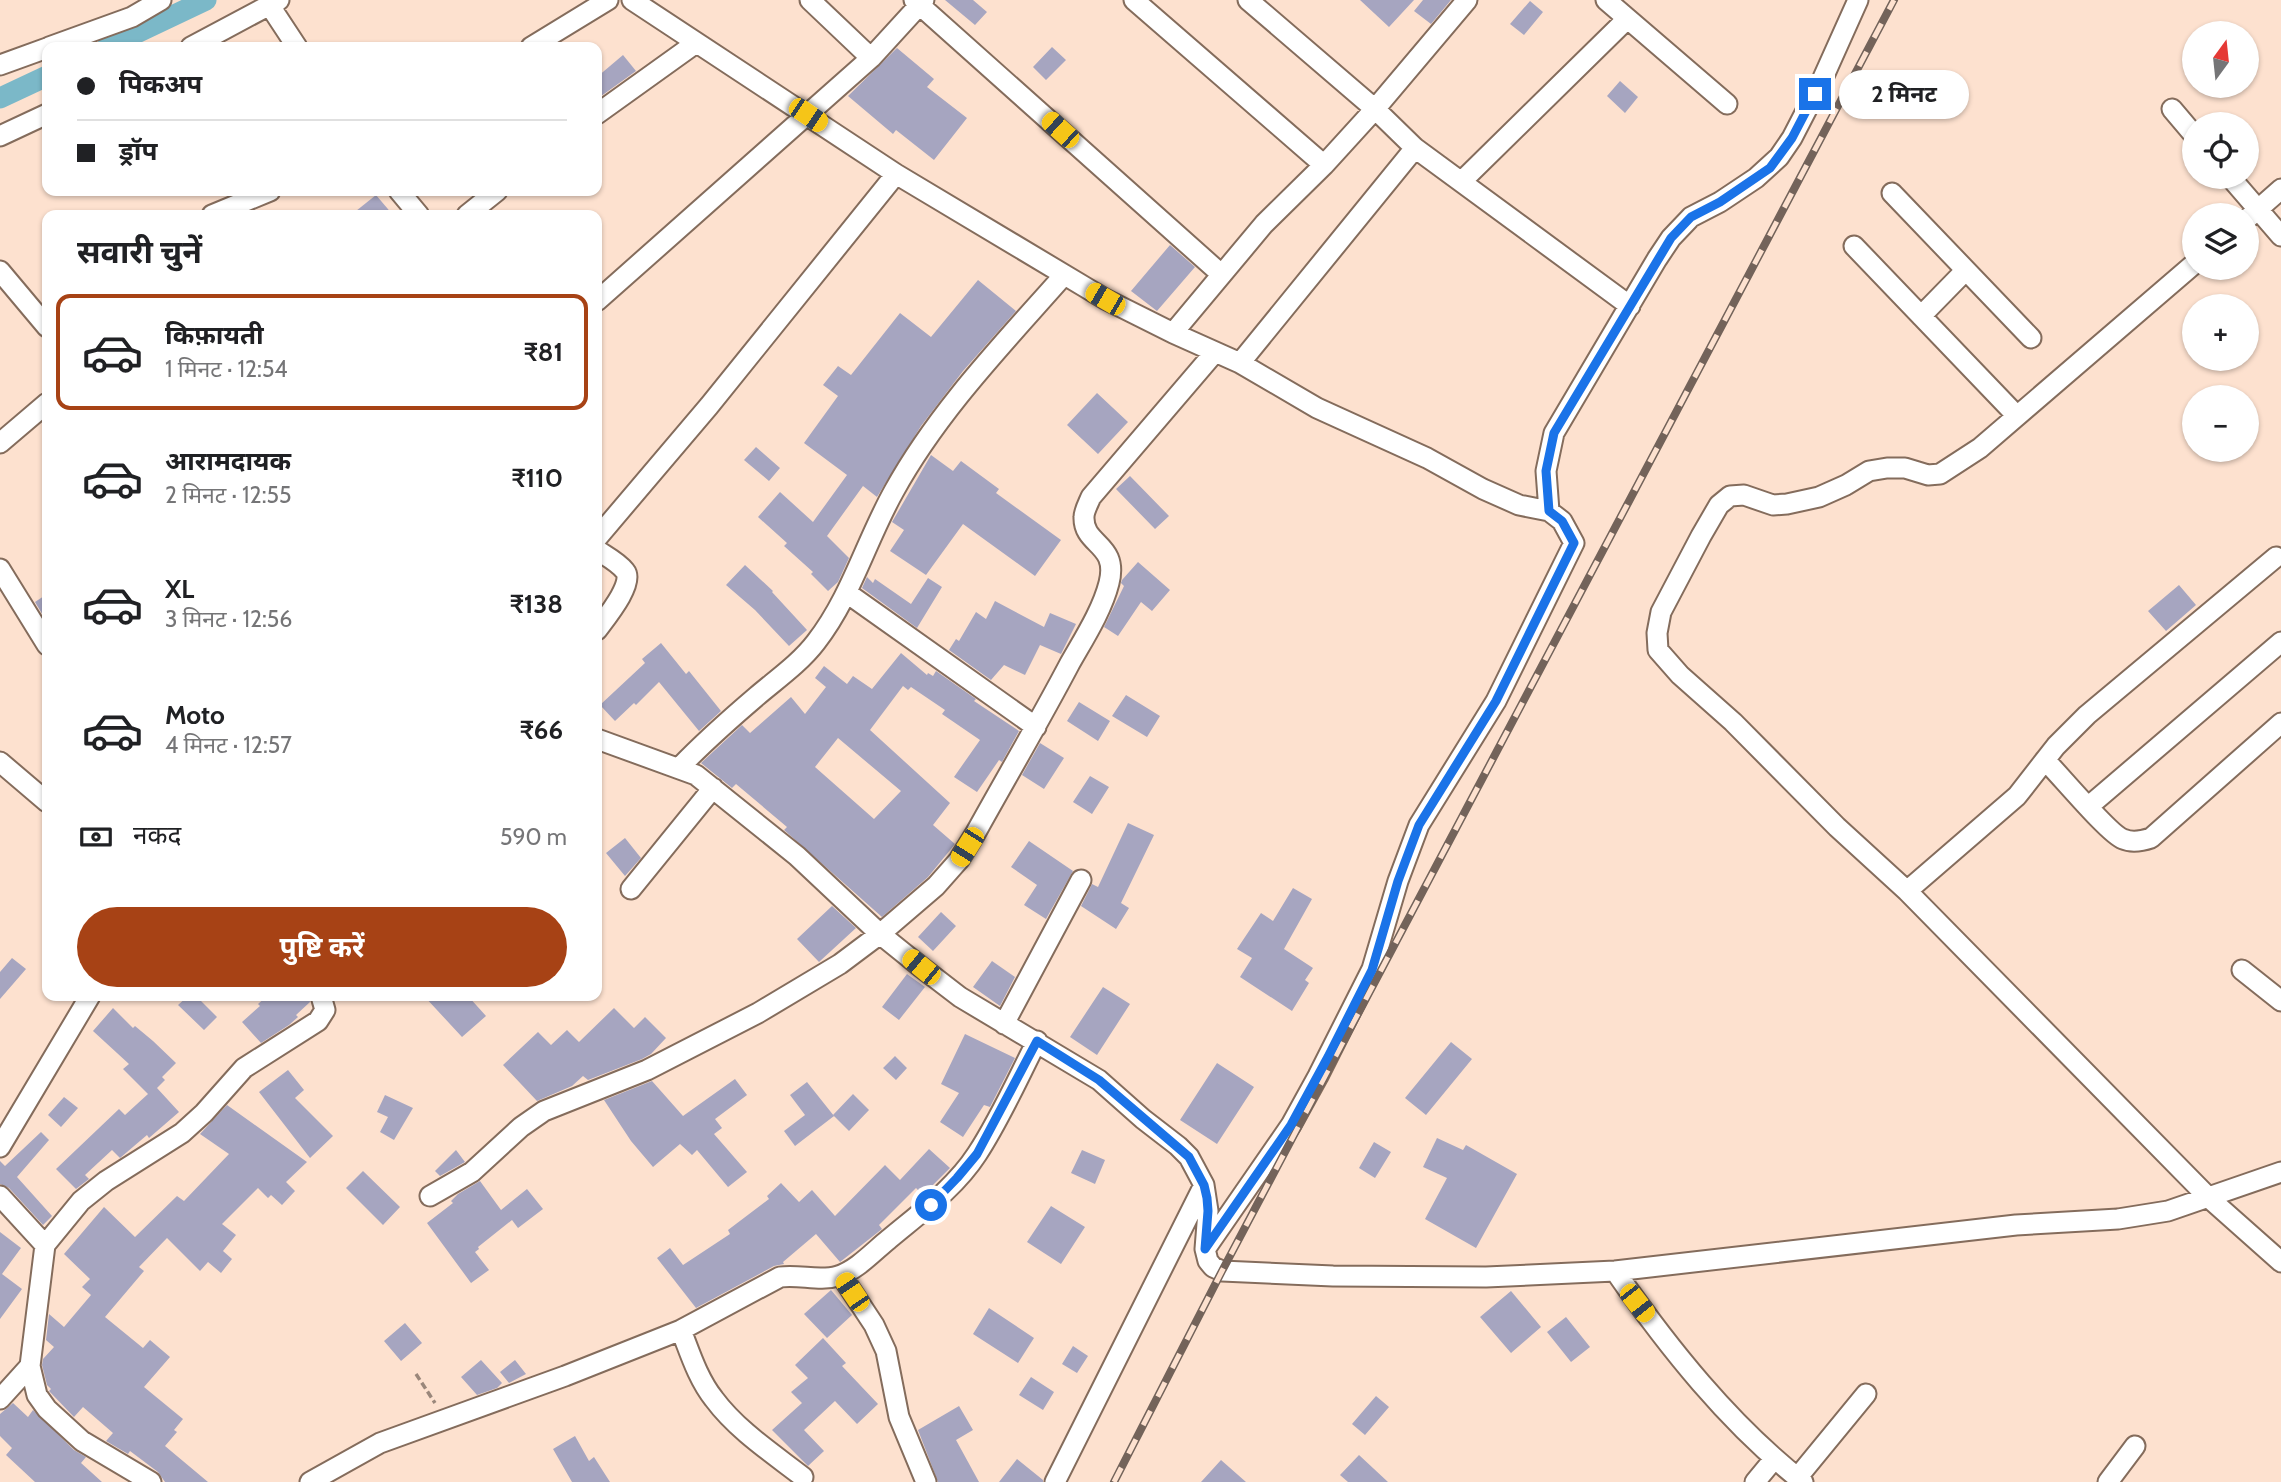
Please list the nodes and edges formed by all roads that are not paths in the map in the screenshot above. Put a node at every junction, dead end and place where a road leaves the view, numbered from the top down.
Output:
1 (161, 0) edge
2 (608, 0) edge
3 (632, 0) edge
4 (810, 0) edge
5 (1134, 0) edge
6 (1248, 0) edge
7 (1606, 0) edge
8 (1858, 0) edge
9 (919, 2) edge
10 (275, 3) edge
11 (1460, 3) edge
12 (1628, 19) junction
13 (64, 42) edge
14 (201, 42) edge
15 (294, 42) edge
16 (539, 42) edge
17 (696, 43) junction
18 (42, 50) edge
19 (871, 58) junction
20 (0, 65) edge
21 (1727, 104) dead end
22 (1375, 109) junction
23 (2172, 109) dead end
24 (602, 110) edge
25 (808, 115) junction
26 (42, 116) edge
27 (2182, 121) edge
28 (0, 136) edge
29 (1416, 148) junction
30 (1324, 165) junction
31 (896, 174) junction
32 (1462, 181) junction
33 (2281, 189) edge
34 (1892, 193) dead end
35 (259, 196) edge
36 (403, 196) edge
37 (491, 196) edge
38 (2259, 209) edge
39 (224, 210) edge
40 (415, 210) edge
41 (473, 210) edge
42 (2259, 219) edge
43 (2281, 236) edge
44 (1854, 246) dead end
45 (0, 271) edge
46 (1965, 271) junction
47 (1221, 274) junction
48 (2182, 274) edge
49 (1064, 275) junction
50 (602, 297) edge
51 (1630, 306) junction
52 (1921, 316) junction
53 (42, 321) edge
54 (1173, 333) junction
55 (2031, 338) dead end
56 (1214, 352) junction
57 (1241, 363) junction
58 (42, 407) edge
59 (2017, 416) junction
60 (0, 443) edge
61 (1549, 511) junction
62 (602, 532) edge
63 (602, 553) edge
64 (2276, 557) dead end
65 (0, 569) edge
66 (847, 593) junction
67 (602, 623) edge
68 (42, 637) edge
69 (2281, 642) edge
70 (2281, 723) edge
71 (1036, 727) junction
72 (602, 741) edge
73 (2045, 761) junction
74 (0, 762) edge
75 (679, 768) junction
76 (713, 788) junction
77 (42, 798) edge
78 (2089, 806) junction
79 (1081, 880) dead end
80 (631, 889) dead end
81 (1908, 891) junction
82 (880, 934) junction
83 (2242, 970) dead end
84 (87, 1001) edge
85 (322, 1001) edge
86 (2281, 1001) edge
87 (1004, 1024) junction
88 (1037, 1041) junction
89 (0, 1147) edge
90 (2281, 1172) edge
91 (1204, 1185) junction
92 (0, 1196) edge
93 (430, 1196) dead end
94 (2209, 1198) junction
95 (45, 1245) junction
96 (1205, 1249) junction
97 (2281, 1262) edge
98 (1615, 1271) junction
99 (841, 1275) junction
100 (681, 1330) junction
101 (30, 1366) junction
102 (1866, 1394) dead end
103 (0, 1399) edge
104 (2135, 1446) dead end
105 (1774, 1459) junction
106 (803, 1477) dead end
107 (1800, 1480) edge
108 (151, 1482) edge
109 (310, 1482) edge
110 (926, 1482) edge
111 (1055, 1482) edge
112 (1755, 1482) edge
113 (2108, 1482) edge

1 - 13 street
2 - 16 street
3 - 17 street
4 - 19 street
5 - 30 street
6 - 22 street
7 - 12 street
8 - 51 street
9 - 19 street
9 - 47 street
10 - 14 street
10 - 15 street
11 - 22 street
12 - 21 street
12 - 32 street
17 - 24 street
17 - 25 street
18 - 20 street
19 - 25 street
22 - 29 street
22 - 30 street
23 - 27 street
25 - 31 street
25 - 50 street
26 - 28 street
29 - 32 street
29 - 57 street
30 - 47 street
31 - 49 street
31 - 62 street
32 - 51 street
33 - 38 street
34 - 46 street
35 - 39 street
36 - 40 street
37 - 41 street
42 - 43 street
44 - 52 street
45 - 53 street
46 - 52 street
46 - 55 street
47 - 54 street
48 - 59 street
49 - 54 street
49 - 66 street
51 - 61 street
52 - 59 street
54 - 56 street
56 - 57 street
56 - 71 street
57 - 61 street
58 - 60 street
59 - 81 street
61 - 96 street
63 - 67 street
64 - 73 street
65 - 68 street
66 - 71 street
66 - 75 street
69 - 78 street
70 - 78 street
71 - 82 street
72 - 75 street
73 - 78 street
73 - 81 street
74 - 77 street
75 - 76 street
76 - 80 street
76 - 82 street
79 - 87 street
81 - 94 street
82 - 87 street
82 - 93 street
83 - 86 street
84 - 89 street
85 - 95 street
87 - 88 street
88 - 91 street
88 - 99 street
90 - 94 street
91 - 96 street
91 - 111 street
92 - 95 street
94 - 97 street
94 - 98 street
95 - 101 street
96 - 98 street
98 - 105 street
99 - 100 street
99 - 110 street
100 - 106 street
100 - 109 street
101 - 103 street
101 - 108 street
102 - 107 street
104 - 113 street
105 - 107 street
105 - 112 street

